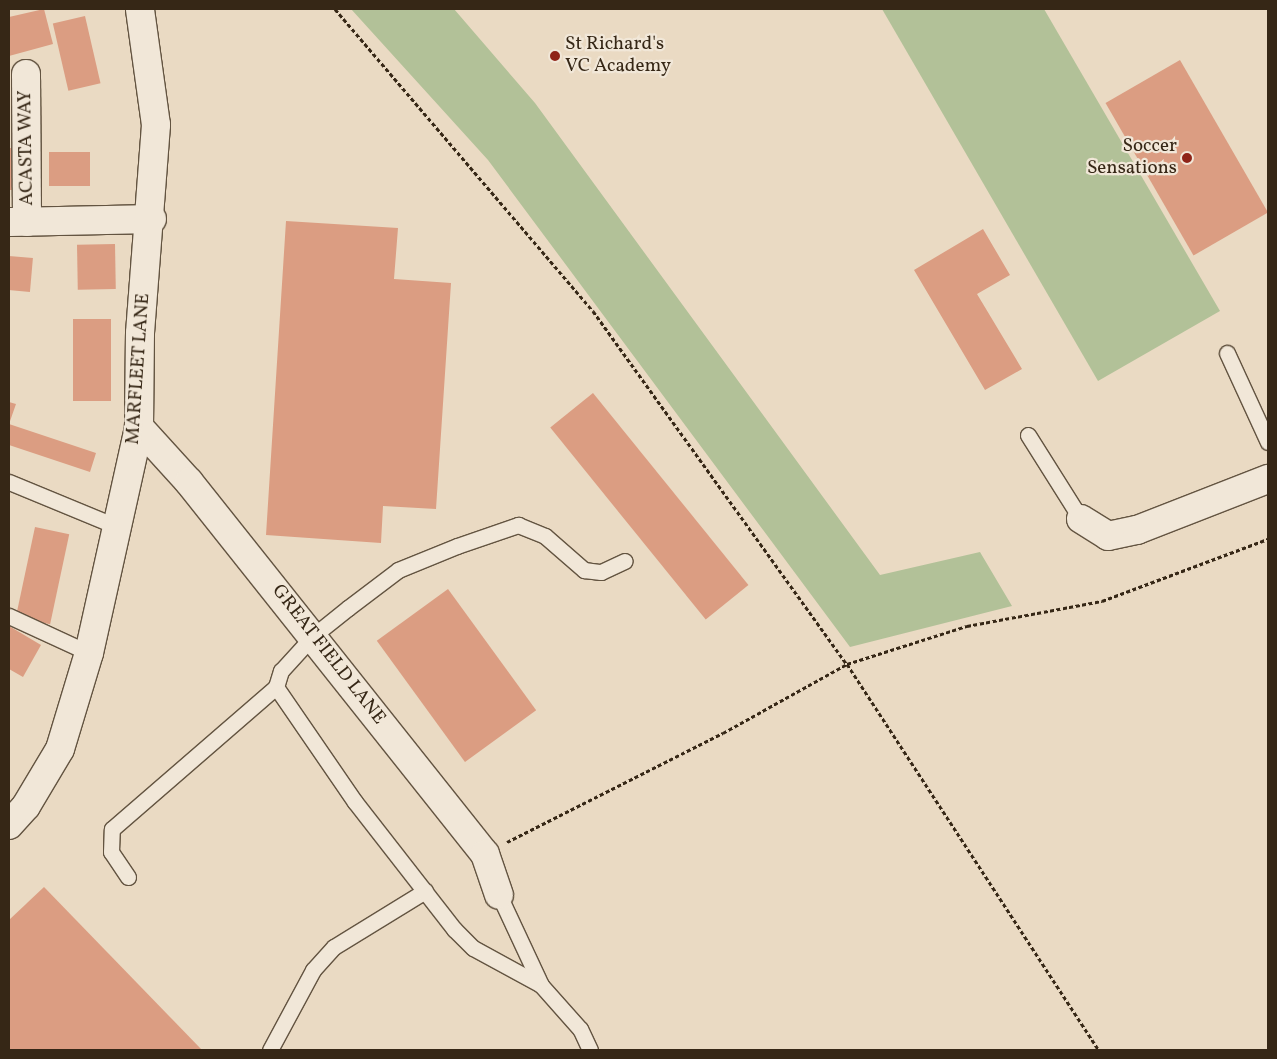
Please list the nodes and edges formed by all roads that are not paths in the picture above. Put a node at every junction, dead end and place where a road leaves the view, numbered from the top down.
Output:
1 (140, 9) edge
2 (26, 74) dead end
3 (152, 219) junction
4 (18, 222) edge
5 (1227, 353) dead end
6 (139, 427) junction
7 (1028, 435) dead end
8 (1268, 442) edge
9 (1268, 479) edge
10 (9, 482) edge
11 (1081, 519) joint
12 (116, 526) junction
13 (625, 561) dead end
14 (9, 616) edge
15 (313, 636) junction
16 (89, 654) junction
17 (276, 687) junction
18 (9, 825) edge
19 (128, 878) dead end
20 (424, 891) junction
21 (499, 895) joint
22 (541, 984) junction
23 (270, 1050) edge
24 (590, 1050) edge

1 - 3 street, MARFLEET LANE
2 - 4 street, ACASTA WAY
3 - 4 street, ACASTA WAY
3 - 6 street, MARFLEET LANE
5 - 8 lane
6 - 12 street, MARFLEET LANE
6 - 15 street, GREAT FIELD LANE
7 - 11 lane
9 - 11 street
10 - 12 lane
12 - 16 street, MARFLEET LANE
13 - 15 lane
14 - 16 lane
15 - 17 lane
15 - 21 street, GREAT FIELD LANE
16 - 18 street, MARFLEET LANE
17 - 19 lane
17 - 20 lane
20 - 22 lane
20 - 23 lane
21 - 22 lane
22 - 24 lane

